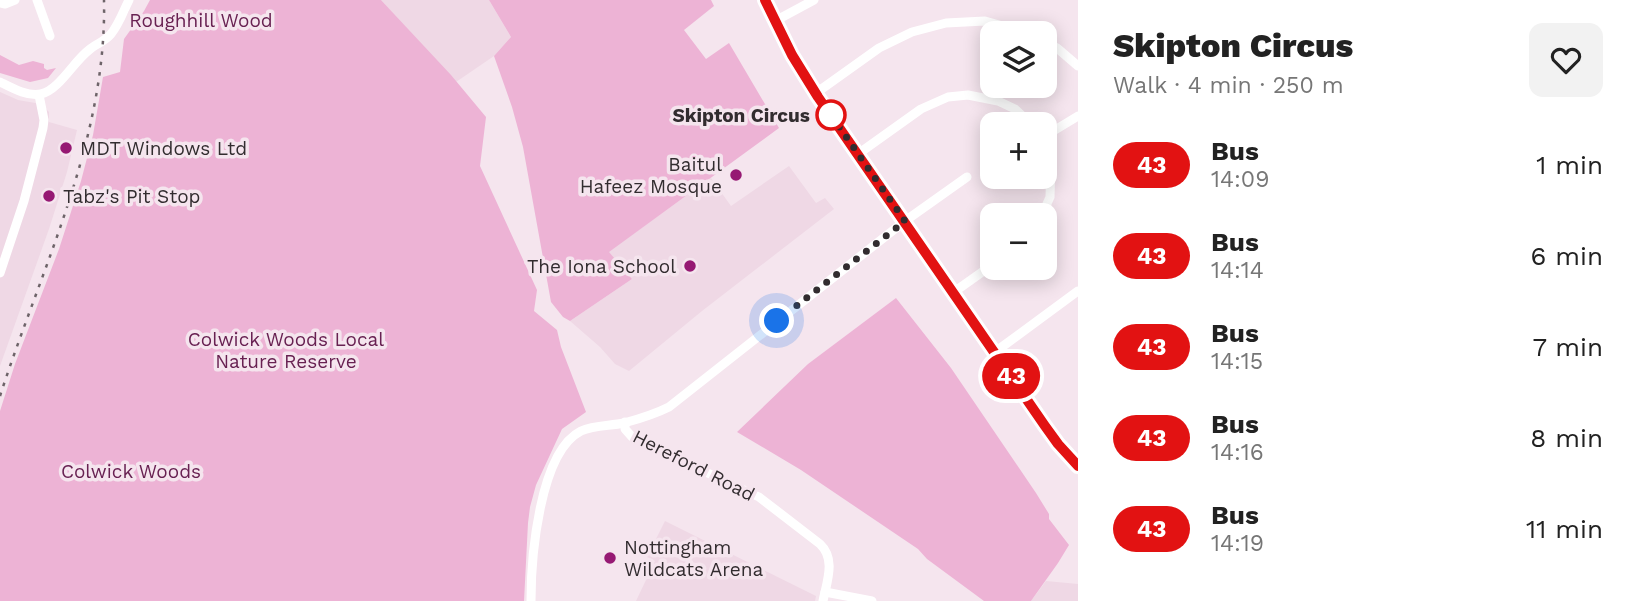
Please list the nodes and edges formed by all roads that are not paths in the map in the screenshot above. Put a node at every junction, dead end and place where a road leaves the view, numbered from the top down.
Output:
1 (15, 0) edge
2 (37, 0) edge
3 (129, 0) edge
4 (765, 0) edge
5 (814, 0) edge
6 (0, 4) edge
7 (775, 21) junction
8 (980, 22) edge
9 (50, 29) dead end
10 (1057, 48) edge
11 (1078, 66) edge
12 (0, 82) edge
13 (816, 93) junction
14 (39, 94) junction
15 (1018, 112) edge
16 (1078, 116) edge
17 (1057, 129) edge
18 (858, 154) junction
19 (967, 177) dead end
20 (905, 221) junction
21 (0, 273) edge
22 (980, 274) edge
23 (1078, 290) edge
24 (954, 292) junction
25 (995, 352) junction
26 (625, 422) junction
27 (1078, 465) edge
28 (824, 596) edge
29 (531, 601) edge
30 (872, 601) edge

1 - 6 street
2 - 9 street
3 - 14 street
4 - 7 street
5 - 7 street
7 - 13 street
8 - 13 street
10 - 11 street
12 - 14 street
13 - 18 street
14 - 21 street
15 - 18 street
16 - 17 street
18 - 20 street
19 - 20 street
20 - 24 street
20 - 26 street
22 - 24 street
23 - 25 street
24 - 25 street
25 - 27 street
26 - 28 street, Hereford Road
26 - 29 street
28 - 30 street

